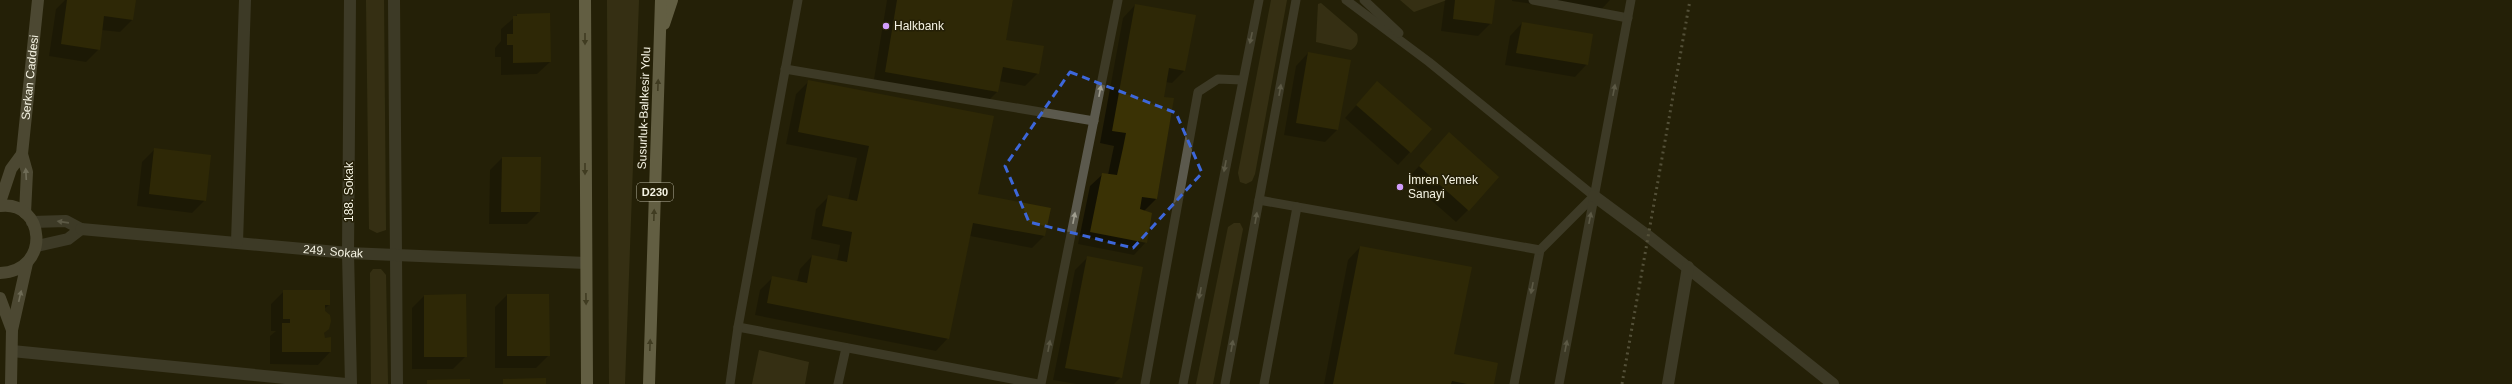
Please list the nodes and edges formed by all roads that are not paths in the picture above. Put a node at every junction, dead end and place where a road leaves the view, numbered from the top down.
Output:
1 (38, 0) edge
2 (245, 0) edge
3 (350, 0) edge
4 (394, 0) edge
5 (585, 0) edge
6 (661, 0) edge
7 (672, 0) edge
8 (798, 0) edge
9 (1118, 0) edge
10 (1259, 0) edge
11 (1296, 0) edge
12 (1346, 0) edge
13 (1364, 0) edge
14 (1533, 0) edge
15 (1631, 0) edge
16 (1628, 18) junction
17 (660, 37) junction
18 (1430, 62) junction
19 (785, 69) junction
20 (1242, 80) junction
21 (1094, 121) junction
22 (22, 154) junction
23 (1594, 196) junction
24 (1259, 200) junction
25 (0, 202) edge
26 (0, 206) edge
27 (1297, 208) junction
28 (29, 218) junction
29 (80, 229) junction
30 (237, 242) junction
31 (37, 246) junction
32 (1540, 250) junction
33 (348, 253) junction
34 (397, 255) junction
35 (27, 263) junction
36 (586, 264) junction
37 (1688, 267) junction
38 (0, 273) edge
39 (0, 298) edge
40 (738, 327) junction
41 (12, 330) junction
42 (846, 348) junction
43 (12, 351) junction
44 (10, 384) edge
45 (346, 384) edge
46 (351, 384) edge
47 (397, 384) edge
48 (587, 384) edge
49 (649, 384) edge
50 (730, 384) edge
51 (838, 384) edge
52 (1040, 384) edge
53 (1145, 384) edge
54 (1183, 384) edge
55 (1225, 384) edge
56 (1264, 384) edge
57 (1514, 384) edge
58 (1559, 384) edge
59 (1668, 384) edge
60 (1833, 384) edge

1 - 22 main road, Serkan Caddesi
2 - 30 street
3 - 33 street, 188. Sokak
4 - 34 street
5 -> 36 highway
6 - 17 highway, Susurluk-Balıkesir Yolu / D230
7 - 17 highway
8 - 19 lane
21 -> 9 lane
10 -> 20 lane
24 -> 11 lane
12 - 18 lane
13 - 18 lane
14 - 16 lane
15 - 16 lane
23 -> 16 lane
49 -> 17 highway, Susurluk-Balıkesir Yolu / D230
18 - 23 lane
19 - 21 lane
19 - 40 lane
20 - 53 lane
20 -> 54 lane
52 -> 21 lane
22 - 25 main road
28 -> 22 main road, Serkan Caddesi
23 - 32 lane
23 - 37 street
58 -> 23 lane
24 - 27 lane
55 -> 24 lane
26 - 28 main road
27 - 32 lane
27 - 56 lane
29 -> 28 street, 249. Sokak
28 - 31 main road, Serkan Caddesi
29 - 30 street, 249. Sokak
29 - 31 street
30 - 33 street, 249. Sokak
31 - 35 main road
32 -> 57 lane
33 - 34 street, 249. Sokak
33 - 46 street, 188. Sokak
34 - 36 street, 249. Sokak
34 - 47 street
35 - 38 main road
41 -> 35 main road
36 -> 48 highway
37 - 59 street
37 - 60 street
39 - 41 main road
40 - 42 lane
40 - 50 lane
41 - 43 main road
42 - 51 lane
42 - 52 lane
43 - 44 main road
43 - 45 street

